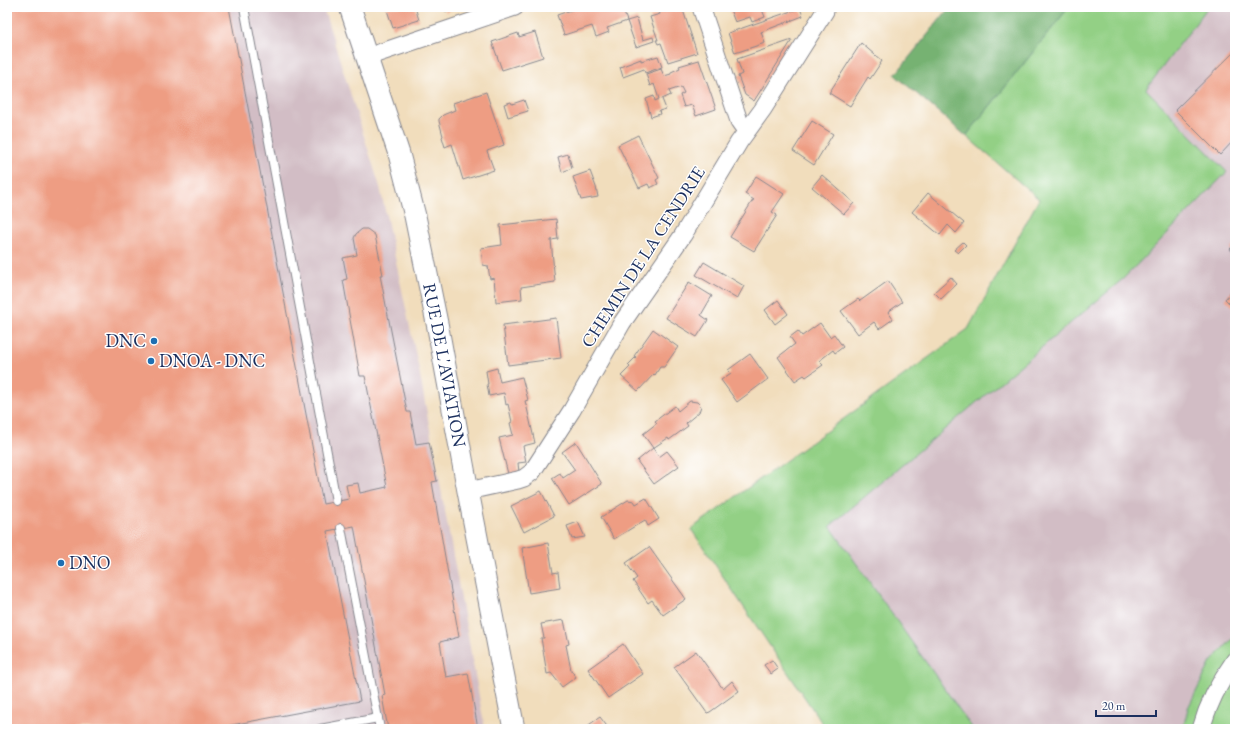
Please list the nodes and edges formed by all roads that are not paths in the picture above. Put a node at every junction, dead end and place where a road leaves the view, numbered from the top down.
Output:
1 (244, 7) edge
2 (350, 7) edge
3 (515, 7) edge
4 (701, 7) edge
5 (826, 7) edge
6 (367, 57) junction
7 (746, 131) junction
8 (468, 491) junction
9 (336, 501) dead end
10 (341, 528) dead end
11 (1235, 660) edge
12 (378, 718) junction
13 (320, 729) edge
14 (380, 729) edge
15 (514, 729) edge
16 (1201, 729) edge

1 - 9 lane
2 - 6 street, RUE DE L'AVIATION
3 - 6 street
4 - 7 street
5 - 7 street, CHEMIN DE LA CENDRIE
6 - 8 street, RUE DE L'AVIATION
7 - 8 street, CHEMIN DE LA CENDRIE
8 - 15 street, RUE DE L'AVIATION
10 - 12 lane
11 - 16 street
12 - 13 lane
12 - 14 lane

